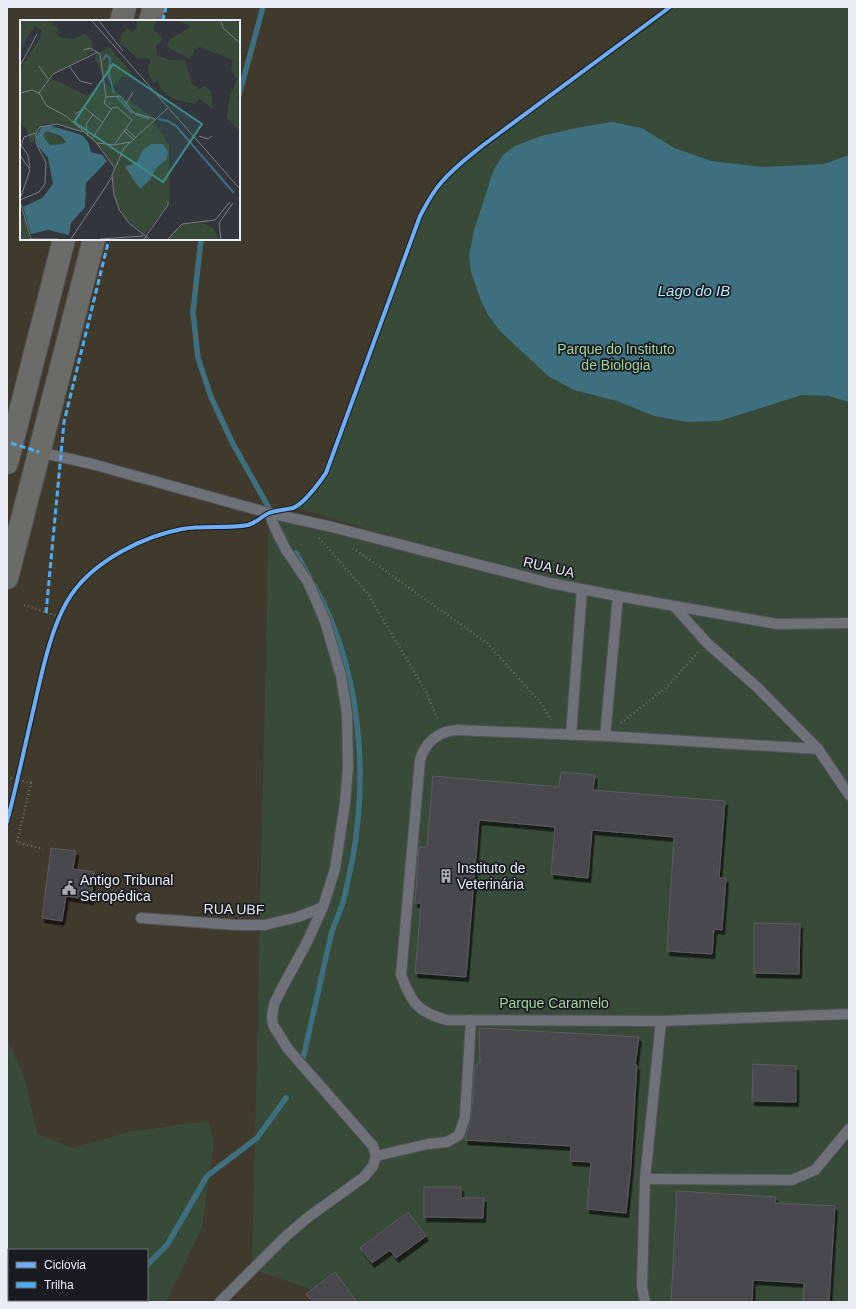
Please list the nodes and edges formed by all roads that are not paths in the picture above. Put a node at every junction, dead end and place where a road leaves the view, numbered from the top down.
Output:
1 (125, 7) edge
2 (154, 7) edge
3 (121, 20) edge
4 (150, 20) edge
5 (64, 240) edge
6 (94, 240) edge
7 (39, 452) junction
8 (7, 463) edge
9 (269, 513) junction
10 (7, 578) edge
11 (582, 589) junction
12 (618, 596) junction
13 (674, 606) junction
14 (849, 623) edge
15 (570, 735) junction
16 (605, 736) junction
17 (818, 749) junction
18 (849, 795) edge
19 (323, 907) junction
20 (141, 918) dead end
21 (849, 1014) edge
22 (471, 1020) junction
23 (661, 1021) junction
24 (849, 1129) edge
25 (376, 1156) junction
26 (645, 1179) junction
27 (220, 1302) edge
28 (645, 1302) edge

1 - 3 highway
2 - 4 highway
5 - 8 highway
6 - 7 highway
7 - 9 lane, RUA UA
7 - 10 highway
9 - 11 lane, RUA UA
9 - 19 lane
11 - 12 lane, RUA UA
11 - 15 lane
12 - 13 lane, RUA UA
12 - 16 lane
13 - 14 lane, RUA UA
13 - 17 lane
15 - 16 lane
15 - 22 lane
16 - 17 lane
17 - 18 lane
19 - 20 lane, RUA UBF
19 - 25 lane
21 - 23 lane
22 - 23 lane
22 - 25 lane
23 - 26 lane
24 - 26 lane
25 - 27 lane
26 - 28 lane

